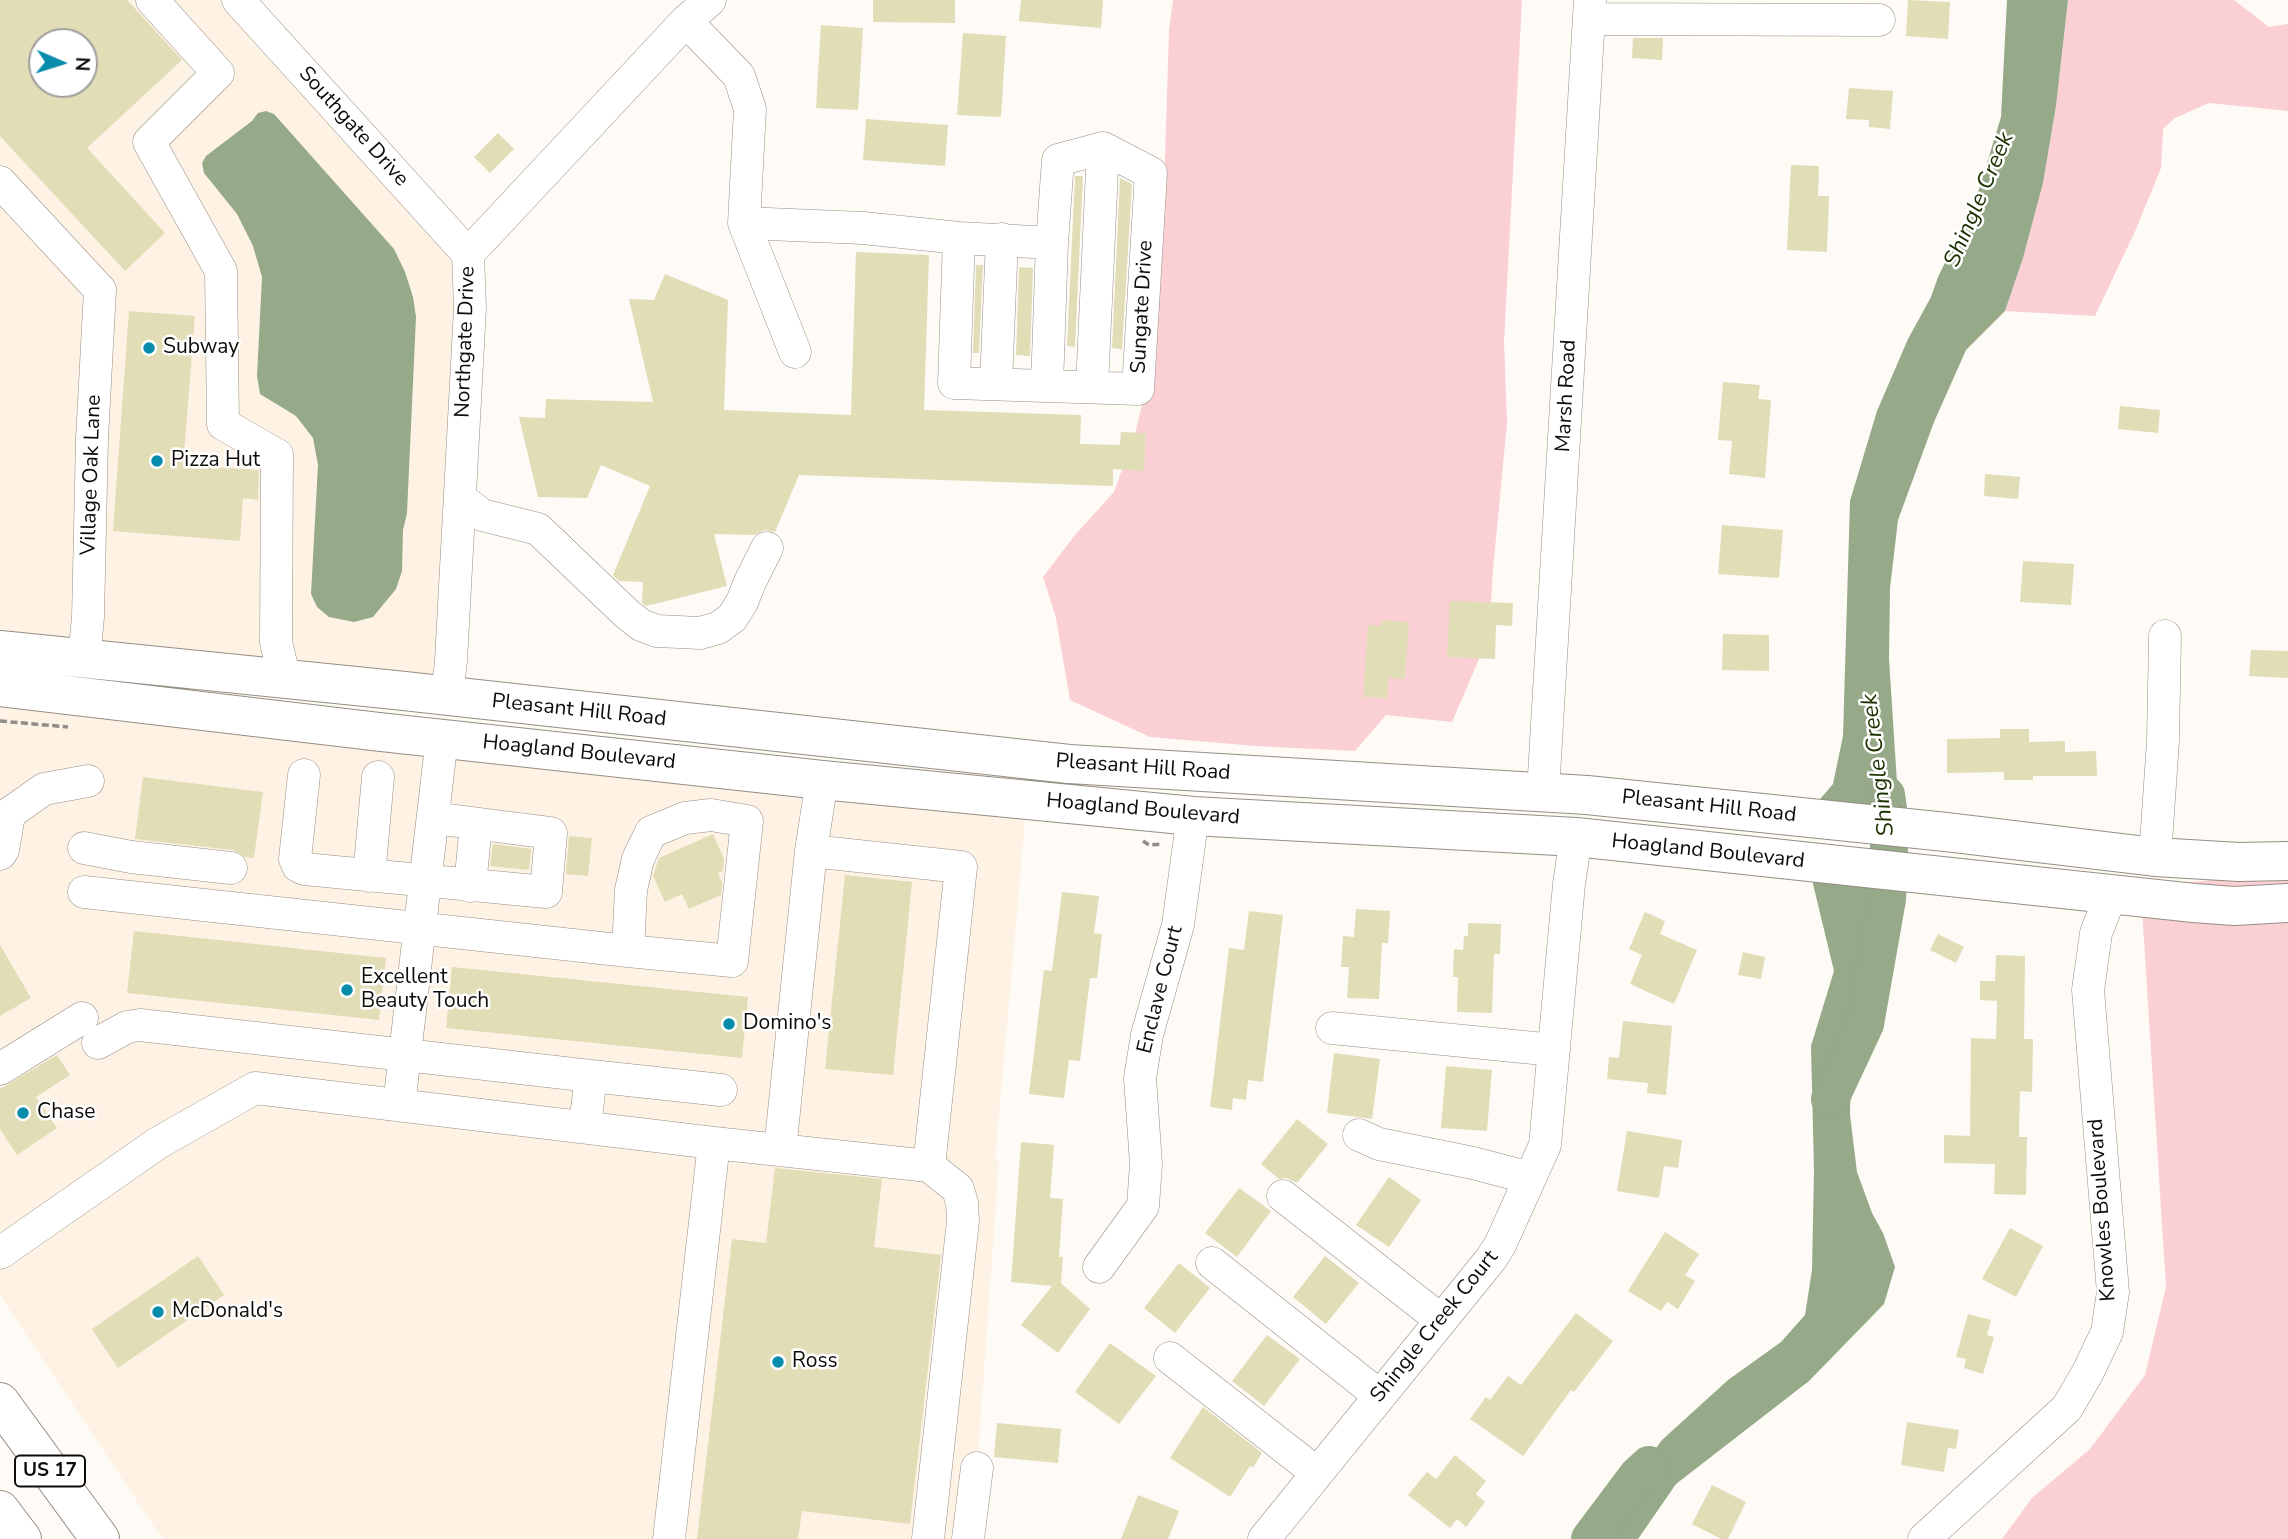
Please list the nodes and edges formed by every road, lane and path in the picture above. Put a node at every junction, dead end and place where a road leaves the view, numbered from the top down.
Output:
1 (152, 0) edge
2 (238, 0) edge
3 (710, 0) edge
4 (1590, 10) edge
5 (1879, 20) dead end
6 (686, 21) junction
7 (1103, 148) junction
8 (0, 182) edge
9 (744, 223) junction
10 (959, 238) junction
11 (1002, 239) junction
12 (1052, 243) junction
13 (468, 254) junction
14 (795, 352) dead end
15 (996, 384) junction
16 (1047, 386) junction
17 (1092, 387) junction
18 (460, 498) junction
19 (767, 548) dead end
20 (2165, 636) dead end
21 (0, 650) edge
22 (84, 660) junction
23 (0, 670) edge
24 (285, 680) junction
25 (0, 687) edge
26 (447, 696) junction
27 (442, 738) junction
28 (304, 775) dead end
29 (378, 777) dead end
30 (822, 780) junction
31 (88, 781) dead end
32 (1543, 792) junction
33 (1655, 802) junction
34 (1193, 816) junction
35 (4, 818) edge
36 (433, 818) junction
37 (476, 824) junction
38 (1433, 828) junction
39 (1576, 837) junction
40 (84, 848) dead end
41 (811, 851) junction
42 (0, 855) edge
43 (2155, 857) junction
44 (2288, 861) edge
45 (231, 868) dead end
46 (369, 876) junction
47 (425, 882) junction
48 (470, 886) junction
49 (84, 892) dead end
50 (2111, 895) junction
51 (2288, 903) edge
52 (420, 928) junction
53 (628, 951) junction
54 (1332, 1028) dead end
55 (1554, 1050) junction
56 (405, 1055) junction
57 (0, 1069) edge
58 (591, 1076) junction
59 (721, 1090) dead end
60 (399, 1105) junction
61 (585, 1126) junction
62 (1359, 1135) dead end
63 (714, 1143) junction
64 (780, 1150) junction
65 (929, 1166) junction
66 (1530, 1178) junction
67 (1283, 1196) dead end
68 (0, 1253) edge
69 (1212, 1263) dead end
70 (1099, 1267) dead end
71 (1441, 1320) junction
72 (1170, 1359) dead end
73 (1380, 1396) junction
74 (0, 1402) edge
75 (977, 1468) dead end
76 (1317, 1473) junction
77 (100, 1539) edge
78 (668, 1539) edge
79 (928, 1539) edge
80 (968, 1539) edge
81 (1264, 1539) edge
82 (1924, 1539) edge

1 - 24 street
2 - 13 street, Southgate Drive
3 - 6 street, Northgate Drive
4 - 5 street
4 - 32 street, Marsh Road
6 - 9 street
6 - 13 street, Northgate Drive
7 - 12 street
7 - 17 street
7 - 17 street, Sungate Drive
8 - 22 street, Village Oak Lane
9 - 10 street
9 - 14 street
10 - 11 street
10 - 15 street, Sungate Drive
11 - 12 street
11 - 15 street
12 - 16 street
13 - 18 street, Northgate Drive
15 - 16 street, Sungate Drive
16 - 17 street, Sungate Drive
18 - 19 street
18 - 26 street, Northgate Drive
20 - 43 street
21 - 22 main road, Pleasant Hill Road
22 - 23 main road
22 - 24 main road, Pleasant Hill Road
24 - 26 main road, Pleasant Hill Road
25 - 27 main road, Hoagland Boulevard
26 - 27 main road
26 - 32 main road, Pleasant Hill Road
27 - 30 main road, Hoagland Boulevard
27 - 36 street
28 - 46 street
29 - 46 street
30 - 34 main road, Hoagland Boulevard
30 - 41 street
31 - 35 street
32 - 33 main road, Pleasant Hill Road
32 - 38 main road
33 - 39 main road
33 - 43 main road, Pleasant Hill Road
34 - 38 main road, Hoagland Boulevard
34 - 70 street, Enclave Court
35 - 42 street
36 - 37 street
36 - 47 street
37 - 48 street
37 - 48 street
38 - 39 main road, Hoagland Boulevard
39 - 50 main road, Hoagland Boulevard
39 - 55 street, Shingle Creek Court
40 - 45 street
41 - 64 street
41 - 65 street
43 - 44 main road, Pleasant Hill Road
44 - 50 main road
46 - 47 street
47 - 48 street
47 - 52 street
49 - 52 street
50 - 51 main road, Hoagland Boulevard
50 - 82 street, Knowles Boulevard
52 - 53 street
52 - 56 street
53 - 53 street
54 - 55 street
55 - 66 street, Shingle Creek Court
56 - 57 street
56 - 58 street
56 - 60 street
58 - 59 street
58 - 61 street
60 - 61 street
60 - 68 street
61 - 63 street
62 - 66 street
63 - 64 street
63 - 78 street
64 - 65 street
65 - 79 street
66 - 71 street, Shingle Creek Court
67 - 71 street
69 - 73 street
71 - 73 street, Shingle Creek Court
72 - 76 street
73 - 76 street, Shingle Creek Court
74 - 77 main road, US 17
75 - 80 street
76 - 81 street, Shingle Creek Court

